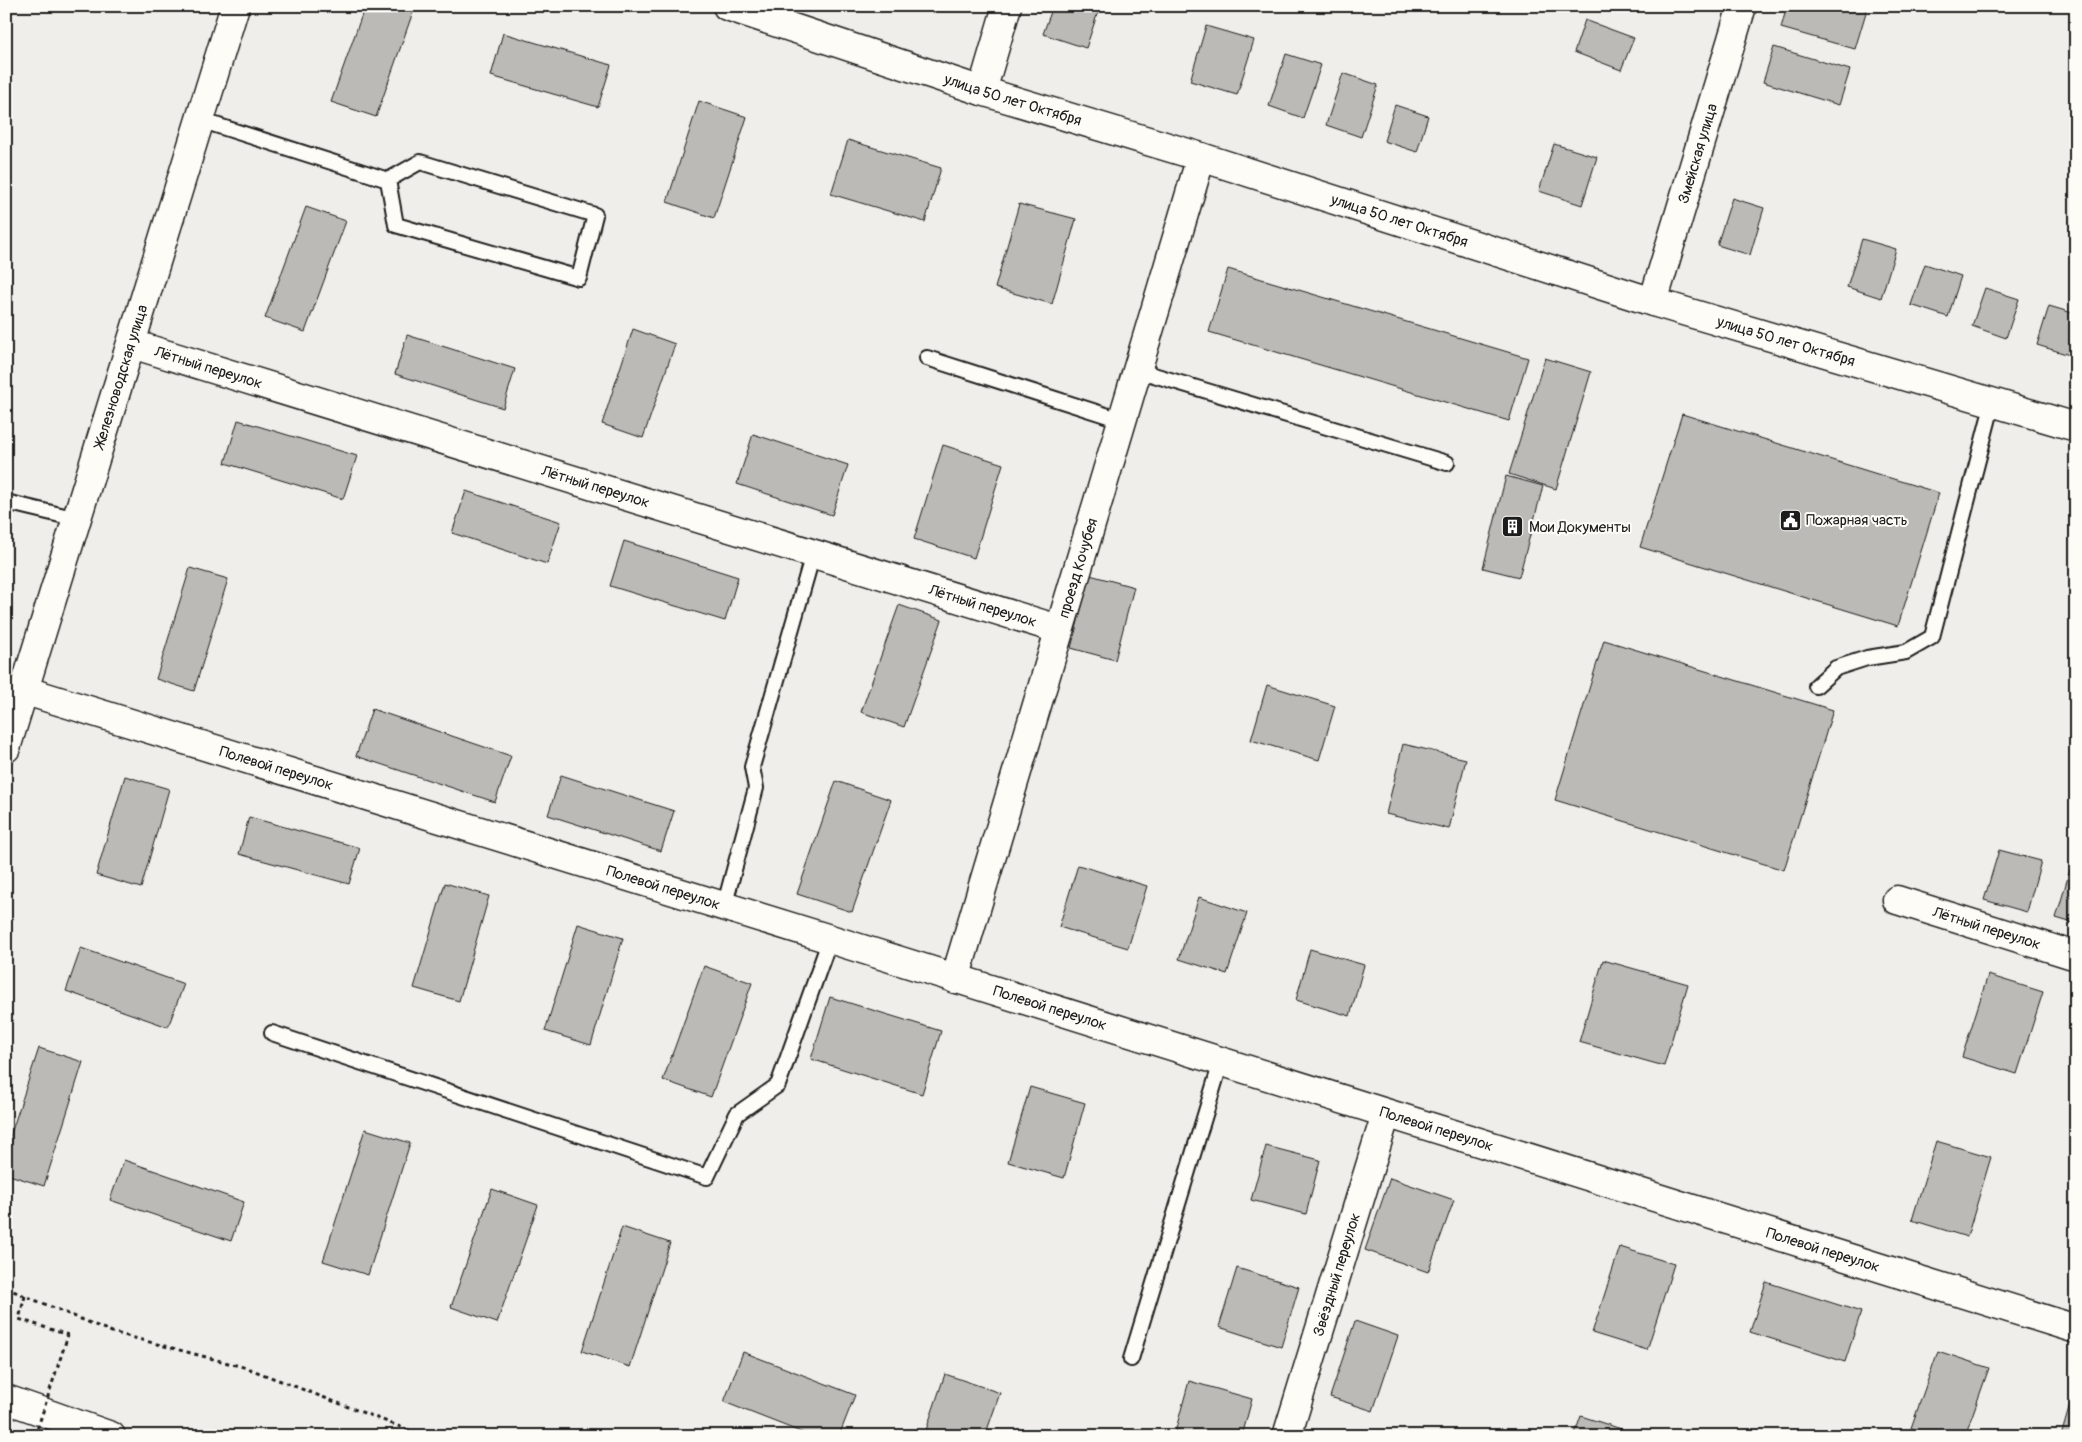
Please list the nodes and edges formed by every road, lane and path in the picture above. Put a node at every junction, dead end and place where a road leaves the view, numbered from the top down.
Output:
1 (235, 6) edge
2 (728, 6) edge
3 (1007, 6) edge
4 (1742, 6) edge
5 (982, 92) junction
6 (200, 120) junction
7 (1201, 157) junction
8 (388, 180) junction
9 (1654, 302) junction
10 (132, 344) junction
11 (927, 358) dead end
12 (1137, 370) junction
13 (1993, 402) junction
14 (1121, 420) junction
15 (2076, 427) edge
16 (1447, 463) dead end
17 (6, 502) edge
18 (77, 519) junction
19 (813, 554) junction
20 (1058, 629) junction
21 (1816, 686) dead end
22 (23, 690) junction
23 (6, 748) edge
24 (1897, 900) dead end
25 (724, 907) junction
26 (830, 939) junction
27 (2076, 956) edge
28 (955, 979) junction
29 (272, 1032) dead end
30 (1221, 1062) junction
31 (1386, 1114) junction
32 (6, 1288) edge
33 (25, 1296) junction
34 (2076, 1329) edge
35 (1132, 1359) dead end
36 (6, 1399) edge
37 (35, 1436) edge
38 (111, 1436) edge
39 (424, 1436) edge
40 (1287, 1436) edge

1 - 6 main road, Железноводская улица
2 - 5 main road, улица 50 лет Октября
3 - 5 main road
4 - 9 main road, Змейская улица
5 - 7 main road, улица 50 лет Октября
6 - 8 lane
6 - 10 main road, Железноводская улица
7 - 9 main road, улица 50 лет Октября
7 - 12 main road, проезд Кочубея
8 - 8 lane
9 - 13 main road, улица 50 лет Октября
10 - 18 main road, Железноводская улица
10 - 19 main road, Лётный переулок
11 - 14 lane
12 - 14 main road, проезд Кочубея
12 - 16 lane
13 - 15 main road, улица 50 лет Октября
13 - 21 lane
14 - 20 main road, проезд Кочубея
17 - 18 lane
18 - 22 main road, Железноводская улица
19 - 20 main road, Лётный переулок
19 - 25 lane
20 - 28 main road, проезд Кочубея
22 - 23 main road, Железноводская улица
22 - 25 main road, Полевой переулок
24 - 27 main road, Лётный переулок
25 - 26 main road, Полевой переулок
26 - 28 main road, Полевой переулок
26 - 29 lane
28 - 30 main road, Полевой переулок
30 - 31 main road, Полевой переулок
30 - 35 lane
31 - 34 main road, Полевой переулок
31 - 40 main road, Звёздный переулок
32 - 33 path
33 - 37 path, bridge
33 - 39 path
36 - 38 main road

